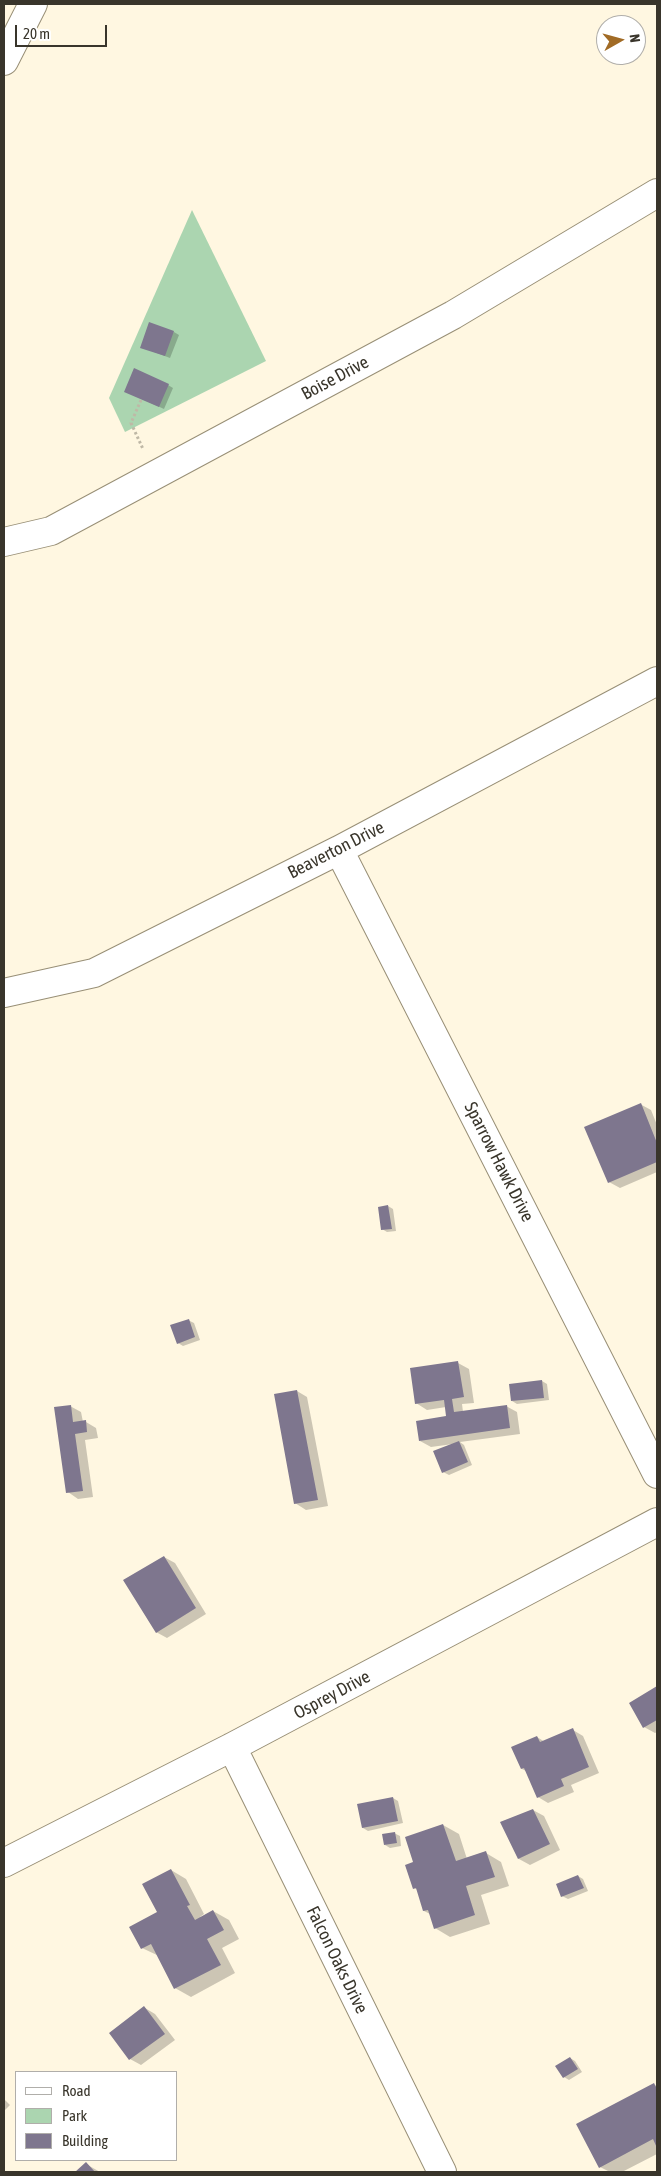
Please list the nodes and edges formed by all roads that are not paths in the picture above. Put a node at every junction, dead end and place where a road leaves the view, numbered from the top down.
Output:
1 (34, 4) edge
2 (4, 61) edge
3 (657, 192) edge
4 (4, 542) edge
5 (657, 681) edge
6 (339, 850) junction
7 (4, 992) edge
8 (657, 1474) edge
9 (657, 1522) edge
10 (232, 1748) junction
11 (4, 1863) edge
12 (442, 2172) edge

1 - 2 street
3 - 4 street, Boise Drive
5 - 6 street, Beaverton Drive
6 - 7 street, Beaverton Drive
6 - 8 street, Sparrow Hawk Drive
9 - 10 street, Osprey Drive
10 - 11 street, Osprey Drive
10 - 12 street, Falcon Oaks Drive

